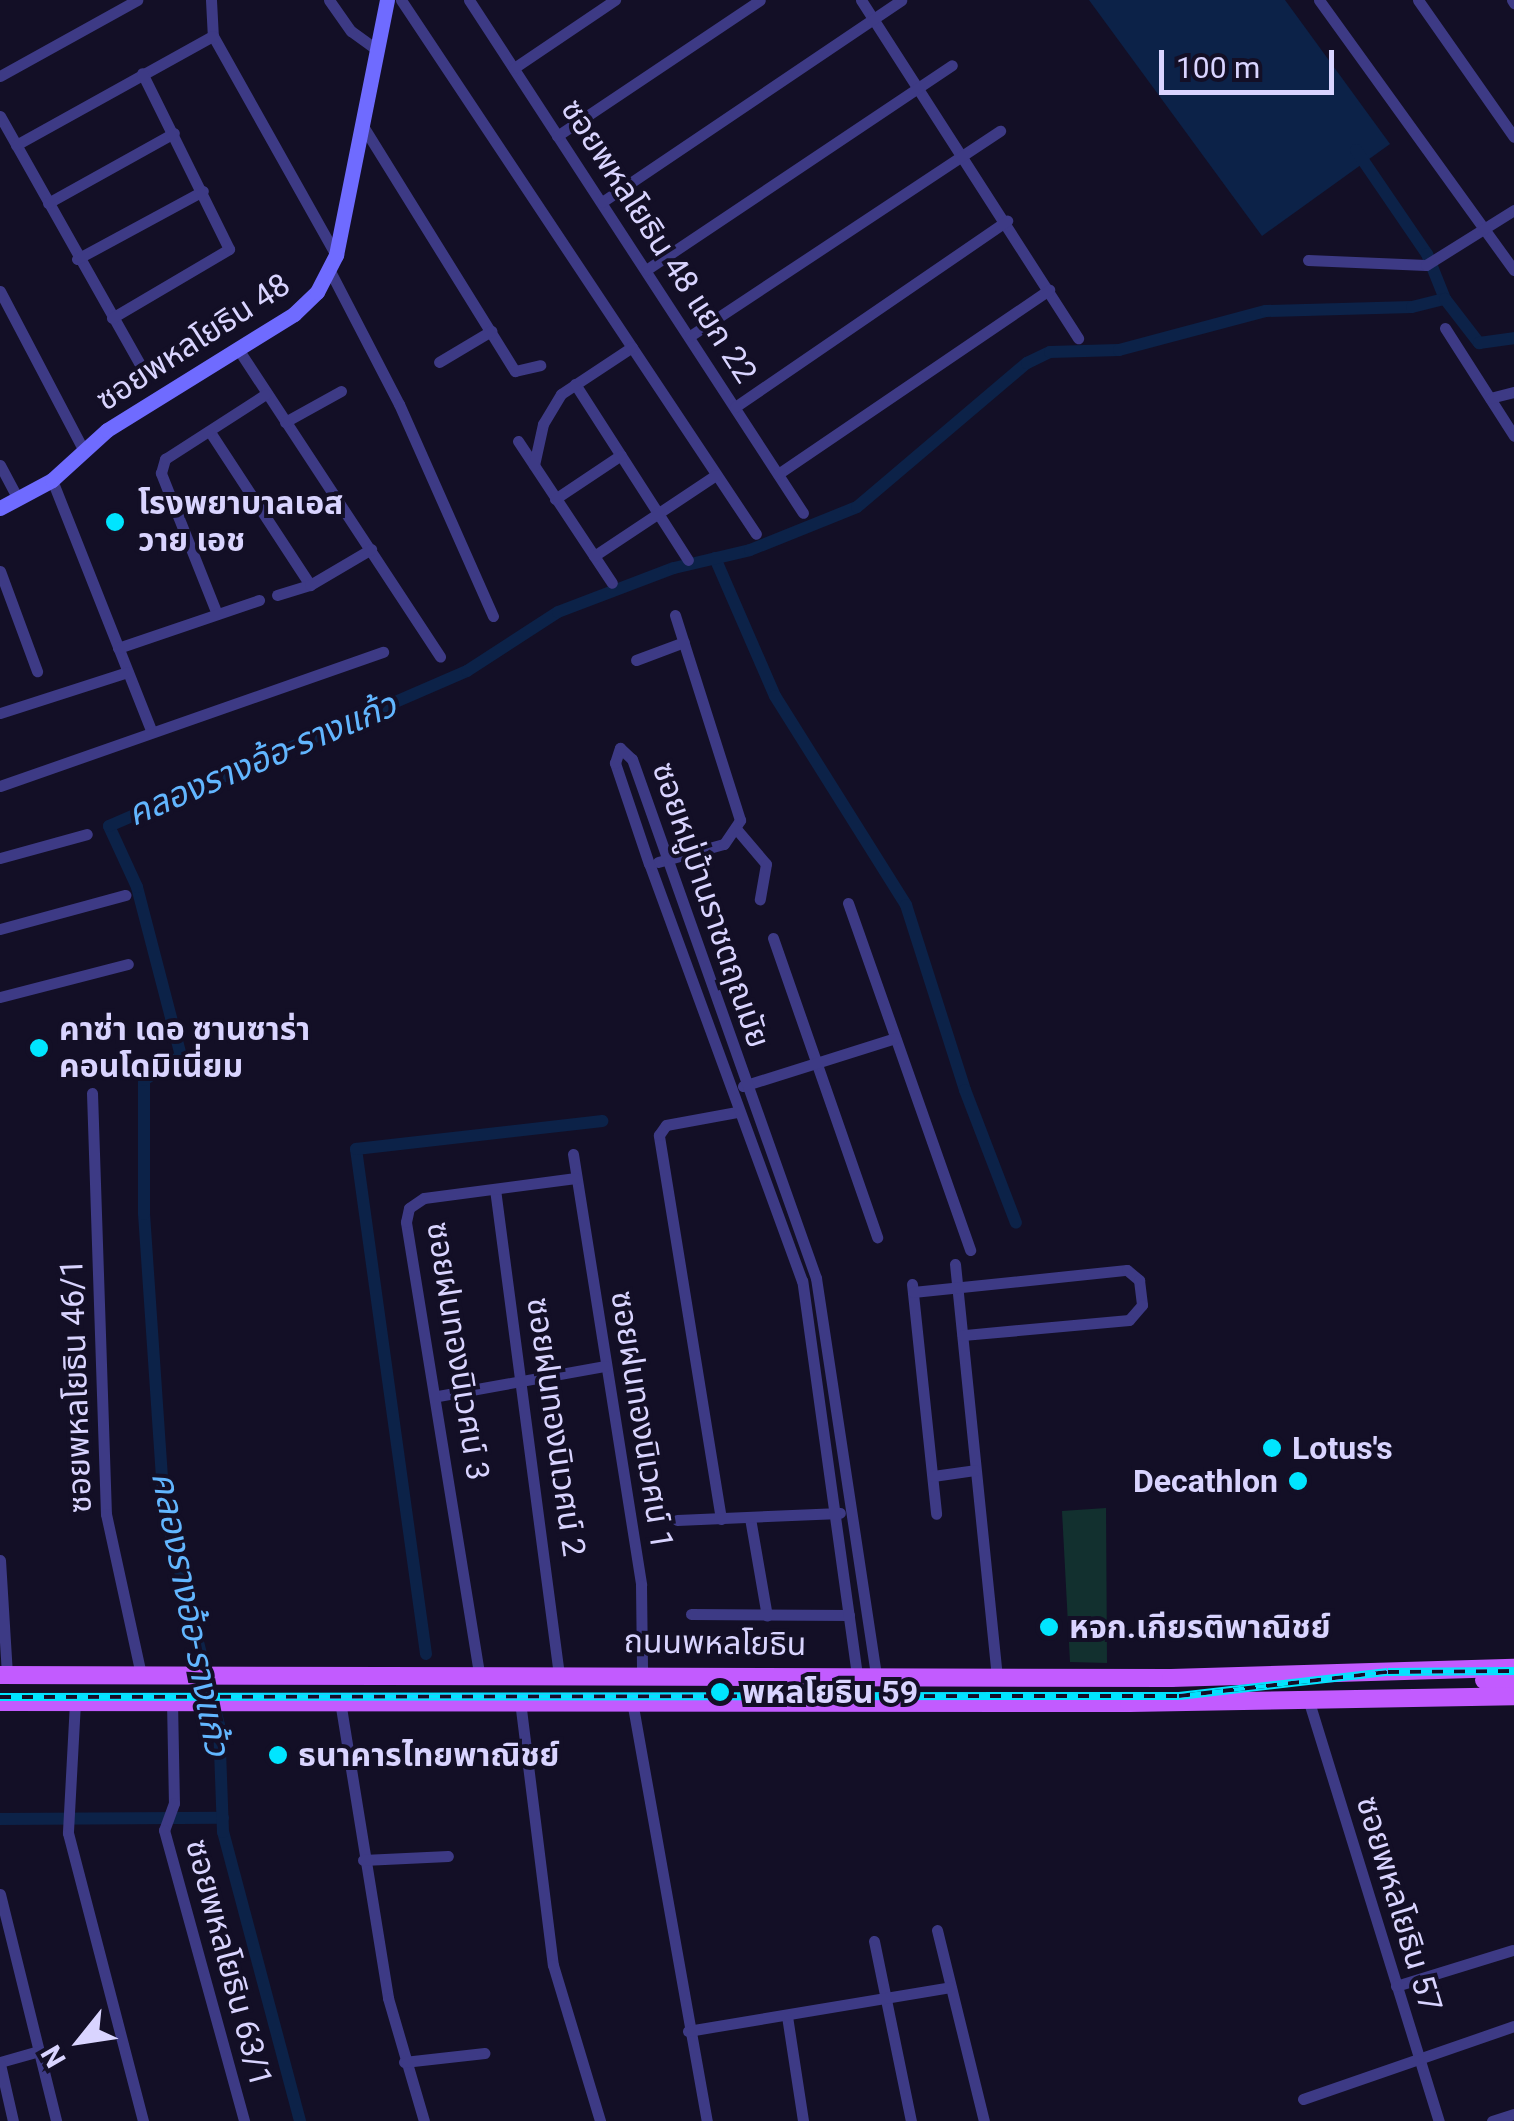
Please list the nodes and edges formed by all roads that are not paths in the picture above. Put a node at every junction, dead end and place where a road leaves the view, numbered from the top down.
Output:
1 (137, 0) edge
2 (212, 0) edge
3 (329, 0) edge
4 (387, 0) edge
5 (401, 0) edge
6 (615, 0) edge
7 (760, 0) edge
8 (861, 0) edge
9 (901, 0) edge
10 (1320, 0) edge
11 (1418, 0) edge
12 (472, 1) edge
13 (873, 19) junction
14 (213, 36) junction
15 (377, 50) junction
16 (952, 65) dead end
17 (514, 68) junction
18 (142, 74) junction
19 (0, 76) edge
20 (920, 85) junction
21 (0, 116) edge
22 (361, 122) junction
23 (1000, 132) dead end
24 (174, 133) junction
25 (557, 136) junction
26 (1514, 137) edge
27 (16, 145) junction
28 (964, 154) junction
29 (204, 191) junction
30 (602, 202) junction
31 (48, 203) junction
32 (1514, 210) edge
33 (1006, 221) junction
34 (1484, 231) junction
35 (336, 255) junction
36 (77, 260) junction
37 (1308, 260) dead end
38 (646, 270) junction
39 (1514, 270) edge
40 (330, 271) junction
41 (1050, 290) junction
42 (0, 292) edge
43 (112, 318) junction
44 (1445, 328) dead end
45 (490, 331) junction
46 (690, 336) junction
47 (1078, 338) dead end
48 (632, 347) junction
49 (238, 350) junction
50 (140, 362) dead end
51 (439, 362) dead end
52 (540, 366) dead end
53 (575, 384) junction
54 (341, 391) dead end
55 (1514, 392) edge
56 (266, 394) junction
57 (1490, 398) junction
58 (735, 407) junction
59 (285, 422) junction
60 (210, 432) junction
61 (1514, 436) edge
62 (518, 440) dead end
63 (84, 451) junction
64 (621, 455) junction
65 (0, 465) edge
66 (534, 465) junction
67 (778, 474) junction
68 (716, 475) junction
69 (52, 480) junction
70 (18, 498) junction
71 (555, 498) junction
72 (0, 508) edge
73 (803, 513) dead end
74 (658, 514) junction
75 (756, 534) dead end
76 (371, 550) junction
77 (594, 556) junction
78 (688, 560) dead end
79 (0, 571) edge
80 (612, 583) dead end
81 (310, 585) junction
82 (277, 595) dead end
83 (259, 600) dead end
84 (217, 614) junction
85 (493, 616) dead end
86 (675, 616) dead end
87 (684, 642) junction
88 (118, 648) junction
89 (383, 652) dead end
90 (440, 658) dead end
91 (636, 660) dead end
92 (37, 671) dead end
93 (128, 672) junction
94 (0, 713) edge
95 (151, 730) junction
96 (0, 786) edge
97 (738, 831) junction
98 (88, 834) dead end
99 (0, 858) edge
100 (664, 860) junction
101 (649, 864) junction
102 (124, 895) dead end
103 (760, 899) dead end
104 (848, 903) dead end
105 (0, 929) edge
106 (773, 938) dead end
107 (128, 964) dead end
108 (705, 970) junction
109 (688, 974) junction
110 (0, 998) edge
111 (895, 1038) junction
112 (816, 1063) junction
113 (743, 1086) junction
114 (92, 1093) dead end
115 (737, 1112) junction
116 (573, 1154) dead end
117 (576, 1178) junction
118 (779, 1185) junction
119 (765, 1188) junction
120 (494, 1189) junction
121 (877, 1237) dead end
122 (970, 1250) dead end
123 (955, 1264) dead end
124 (958, 1289) junction
125 (963, 1334) junction
126 (605, 1366) junction
127 (521, 1381) junction
128 (438, 1396) junction
129 (975, 1470) junction
130 (933, 1476) junction
131 (834, 1513) junction
132 (850, 1513) junction
133 (936, 1514) dead end
134 (750, 1518) junction
135 (722, 1519) junction
136 (677, 1520) dead end
137 (0, 1560) edge
138 (691, 1614) dead end
139 (849, 1615) junction
140 (767, 1616) junction
141 (1514, 1668) edge
142 (559, 1672) junction
143 (642, 1672) junction
144 (424, 1673) junction
145 (479, 1673) junction
146 (142, 1674) junction
147 (1429, 1674) junction
148 (3, 1675) edge
149 (857, 1675) junction
150 (876, 1675) junction
151 (997, 1676) junction
152 (1514, 1681) edge
153 (1514, 1696) edge
154 (520, 1700) junction
155 (1428, 1700) junction
156 (340, 1701) junction
157 (427, 1701) junction
158 (632, 1701) junction
159 (0, 1702) edge
160 (76, 1702) junction
161 (172, 1702) junction
162 (1309, 1702) junction
163 (1514, 1708) edge
164 (448, 1856) dead end
165 (363, 1860) junction
166 (0, 1894) edge
167 (937, 1930) dead end
168 (874, 1941) dead end
169 (1513, 1950) edge
170 (1396, 1986) junction
171 (950, 1987) junction
172 (886, 1998) junction
173 (788, 2016) junction
174 (1514, 2026) edge
175 (688, 2032) junction
176 (39, 2052) junction
177 (484, 2054) dead end
178 (404, 2062) junction
179 (0, 2063) edge
180 (1419, 2064) junction
181 (1303, 2099) dead end
182 (1514, 2114) edge
183 (13, 2121) edge
184 (56, 2121) edge
185 (143, 2121) edge
186 (244, 2121) edge
187 (424, 2121) edge
188 (600, 2121) edge
189 (707, 2121) edge
190 (803, 2121) edge
191 (911, 2121) edge
192 (984, 2121) edge
193 (1438, 2121) edge
194 (1492, 2121) edge

1 - 19 street
2 - 14 street
3 - 15 street
4 - 15 street, ซอยพหลโยธิน 48
5 - 48 street
6 - 17 street
7 - 25 street
8 - 13 street
9 - 13 street
10 - 34 street
11 - 26 street
12 - 17 street, ซอยพหลโยธิน 48 แยก 22
13 - 20 street
13 - 30 street
14 - 18 street
14 - 35 street
15 - 22 street, ซอยพหลโยธิน 48
16 - 20 street
17 - 25 street, ซอยพหลโยธิน 48 แยก 22
18 - 24 street
18 - 27 street
20 - 28 street
20 - 38 street
21 - 27 street
22 - 35 street, ซอยพหลโยธิน 48
22 - 45 street
23 - 28 street
24 - 29 street
24 - 31 street
25 - 30 street, ซอยพหลโยธิน 48 แยก 22
27 - 31 street
28 - 33 street
28 - 46 street
29 - 36 street
29 - 43 street
30 - 38 street, ซอยพหลโยธิน 48 แยก 22
31 - 36 street
32 - 34 street
33 - 41 street
33 - 58 street
34 - 37 street
34 - 39 street
35 - 40 street, ซอยพหลโยธิน 48
36 - 43 street
38 - 46 street, ซอยพหลโยธิน 48 แยก 22
40 - 49 street, ซอยพหลโยธิน 48
40 - 85 street
41 - 47 street
41 - 67 street
42 - 63 street
43 - 50 street
44 - 57 street
45 - 51 street
45 - 52 street
46 - 58 street, ซอยพหลโยธิน 48 แยก 22
48 - 53 street
48 - 68 street
49 - 56 street
49 - 63 street, ซอยพหลโยธิน 48
53 - 64 street
53 - 66 street
54 - 59 street
55 - 57 street
56 - 59 street
56 - 60 street
57 - 61 street
58 - 67 street, ซอยพหลโยธิน 48 แยก 22
59 - 76 street
60 - 81 street
60 - 84 street
62 - 66 street
63 - 69 street, ซอยพหลโยธิน 48
64 - 71 street
64 - 74 street
65 - 70 street
66 - 71 street
67 - 73 street, ซอยพหลโยธิน 48 แยก 22
68 - 74 street
68 - 75 street
69 - 70 street, ซอยพหลโยธิน 48
69 - 88 street
70 - 72 street, ซอยพหลโยธิน 48
71 - 77 street
74 - 77 street
74 - 78 street
76 - 81 street
76 - 90 street
77 - 80 street
79 - 92 street
81 - 82 street
83 - 84 street
84 - 88 street
86 - 87 street
87 - 91 street
87 - 97 street
88 - 93 street
89 - 95 street
93 - 94 street
93 - 95 street
95 - 96 street
97 - 100 street
97 - 103 street
98 - 99 street
100 - 101 street
100 - 101 street, ซอยหมู่บ้านราชตฤณมัย
100 - 108 street, ซอยหมู่บ้านราชตฤณมัย
101 - 109 street, ซอยหมู่บ้านราชตฤณมัย
102 - 105 street
104 - 111 street
106 - 112 street
107 - 110 street
108 - 109 street
108 - 113 street, ซอยหมู่บ้านราชตฤณมัย
109 - 115 street, ซอยหมู่บ้านราชตฤณมัย
111 - 112 street
111 - 122 street
112 - 113 street
112 - 121 street
113 - 118 street, ซอยหมู่บ้านราชตฤณมัย
114 - 146 street, ซอยพหลโยธิน 46/1
115 - 119 street, ซอยหมู่บ้านราชตฤณมัย
115 - 135 street
116 - 117 street, ซอยฝนทองนิเวศน์ 1
117 - 120 street, ซอยฝนทองนิเวศน์ 3
117 - 126 street, ซอยฝนทองนิเวศน์ 1
118 - 119 street
118 - 132 street, ซอยหมู่บ้านราชตฤณมัย
119 - 131 street, ซอยหมู่บ้านราชตฤณมัย
120 - 127 street, ซอยฝนทองนิเวศน์ 2
120 - 128 street, ซอยฝนทองนิเวศน์ 3
123 - 124 street
124 - 125 street
124 - 125 street
124 - 130 street
125 - 129 street
126 - 127 street
126 - 143 street, ซอยฝนทองนิเวศน์ 1
127 - 128 street
127 - 142 street, ซอยฝนทองนิเวศน์ 2
128 - 145 street, ซอยฝนทองนิเวศน์ 3
129 - 130 street
129 - 151 street
130 - 133 street
131 - 132 street
131 - 134 street
131 - 139 street, ซอยหมู่บ้านราชตฤณมัย
132 - 150 street, ซอยหมู่บ้านราชตฤณมัย
134 - 135 street
134 - 140 street
135 - 136 street
137 - 148 street
138 - 140 street
139 - 140 street
139 - 149 street, ซอยหมู่บ้านราชตฤณมัย
141 - 147 main road, ถนนพหลโยธิน
142 - 143 main road, ถนนพหลโยธิน
142 - 145 main road, ถนนพหลโยธิน
143 - 149 main road, ถนนพหลโยธิน
144 - 145 main road, ถนนพหลโยธิน
144 - 146 main road, ถนนพหลโยธิน
144 - 157 main road
146 - 148 main road, ถนนพหลโยธิน
147 - 151 main road, ถนนพหลโยธิน
147 - 152 main road, ถนนพหลโยธิน
149 - 150 main road, ถนนพหลโยธิน
150 - 151 main road, ถนนพหลโยธิน
153 - 155 main road, ถนนพหลโยธิน
154 - 157 main road, ถนนพหลโยธิน
154 - 158 main road, ถนนพหลโยธิน
154 - 188 street
155 - 162 main road, ถนนพหลโยธิน
155 - 163 main road, ถนนพหลโยธิน
156 - 157 main road, ถนนพหลโยธิน
156 - 161 main road, ถนนพหลโยธิน
156 - 165 street
158 - 162 main road, ถนนพหลโยธิน
158 - 175 street
159 - 160 main road, ถนนพหลโยธิน
160 - 161 main road, ถนนพหลโยธิน
160 - 185 street
161 - 186 street, ซอยพหลโยธิน 63/1
162 - 170 street, ซอยพหลโยธิน 57
164 - 165 street
165 - 178 street
166 - 176 street
167 - 171 street
168 - 172 street
169 - 170 street
170 - 180 street, ซอยพหลโยธิน 57
171 - 172 street
171 - 192 street
172 - 173 street
172 - 191 street
173 - 175 street
173 - 190 street
174 - 180 street
175 - 189 street
176 - 179 street
176 - 184 street
177 - 178 street
178 - 187 street
179 - 183 street
180 - 181 street
180 - 193 street, ซอยพหลโยธิน 57
182 - 194 street

